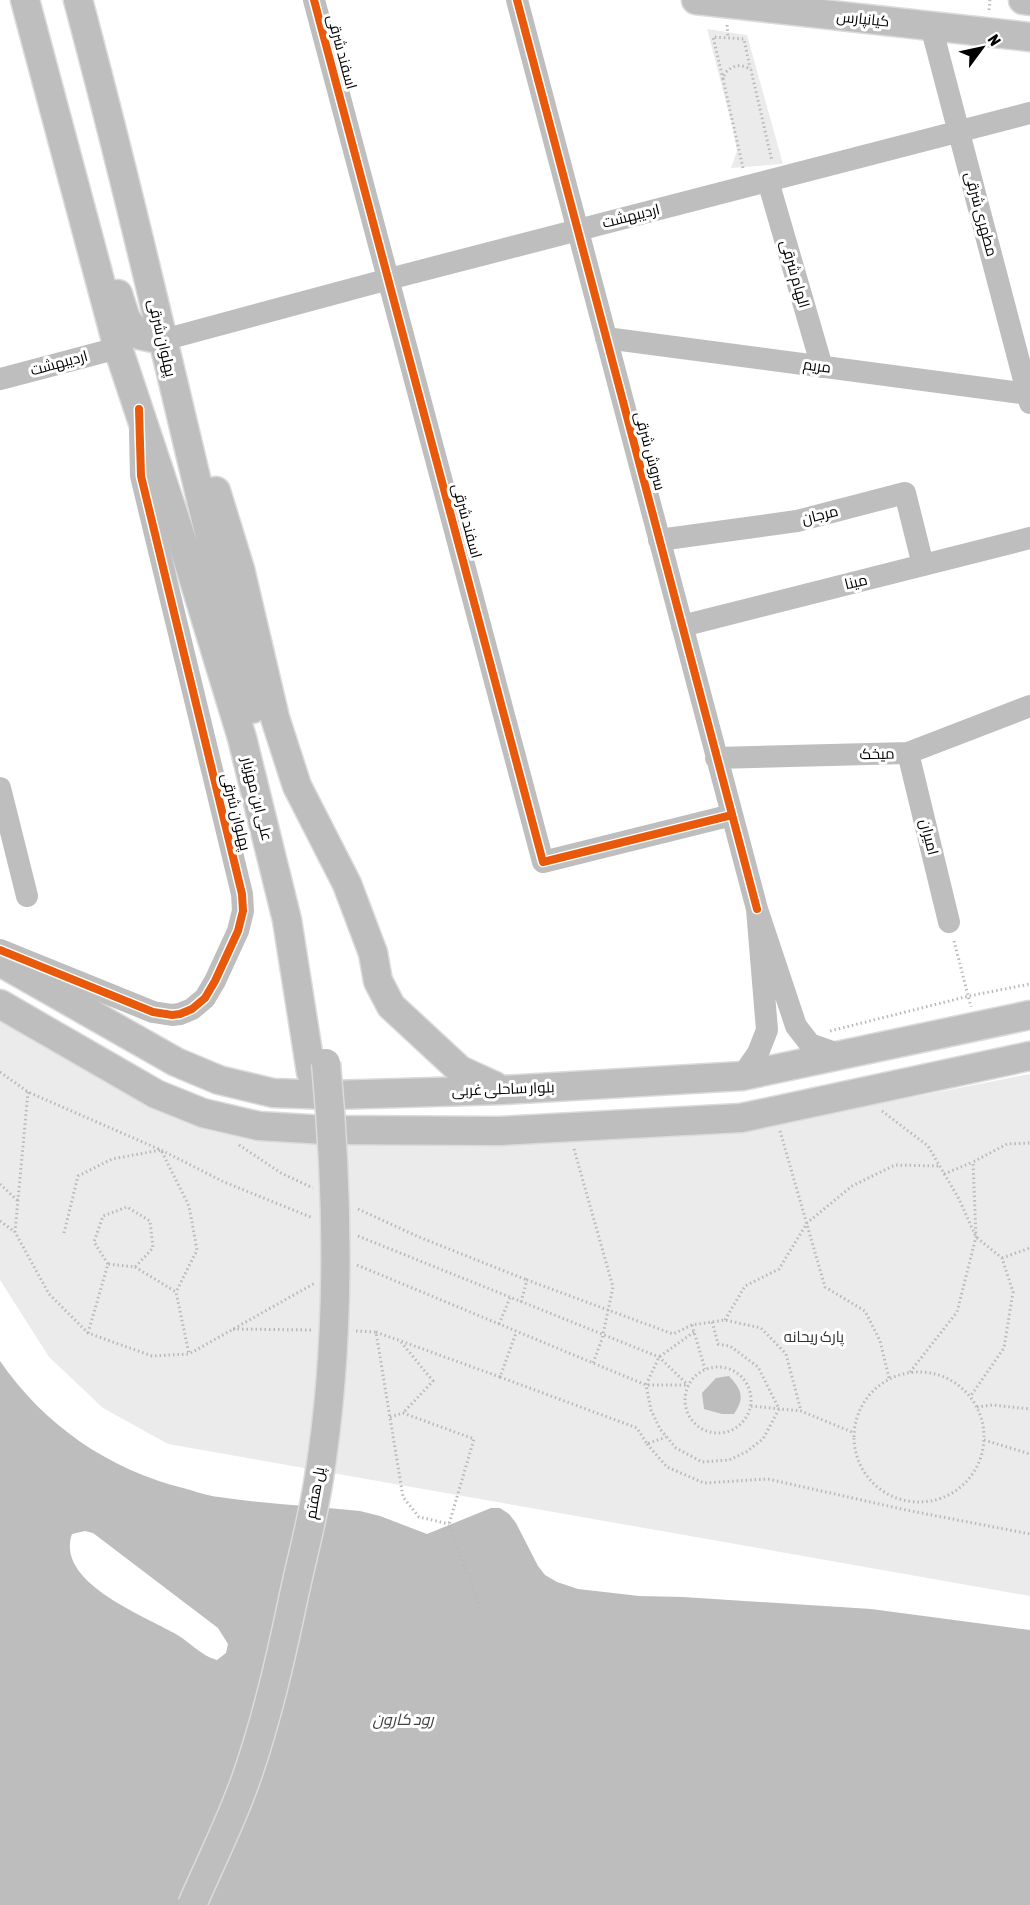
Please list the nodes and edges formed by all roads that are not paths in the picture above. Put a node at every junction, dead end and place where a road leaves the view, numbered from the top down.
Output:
1 (25, 0) edge
2 (78, 0) edge
3 (314, 0) edge
4 (517, 0) edge
5 (696, 0) edge
6 (1023, 0) edge
7 (1030, 1) edge
8 (931, 26) junction
9 (1030, 37) edge
10 (1030, 113) edge
11 (959, 131) junction
12 (63, 139) junction
13 (768, 181) junction
14 (578, 230) junction
15 (389, 279) junction
16 (606, 338) junction
17 (163, 340) junction
18 (118, 348) junction
19 (822, 367) junction
20 (0, 379) edge
21 (1029, 398) edge
22 (139, 409) junction
23 (185, 436) junction
24 (179, 531) joint
25 (1030, 538) edge
26 (659, 540) junction
27 (923, 565) junction
28 (682, 626) junction
29 (1030, 706) edge
30 (908, 753) junction
31 (716, 758) junction
32 (0, 788) edge
33 (732, 815) junction
34 (27, 896) dead end
35 (758, 909) junction
36 (949, 922) road end
37 (0, 950) edge
38 (0, 962) edge
39 (0, 1004) edge
40 (1030, 1015) edge
41 (841, 1055) junction
42 (1030, 1056) edge
43 (319, 1067) junction
44 (742, 1076) junction
45 (503, 1090) junction
46 (175, 1905) edge
47 (192, 1905) edge

1 - 12 main road, پهلوان شرقی
2 - 17 main road, پهلوان شرقی
3 - 15 street, اسفند شرقی
4 - 14 street, سروش شرقی
5 - 8 main road, کیانپارس
6 - 7 main road
8 - 9 main road, کیانپارس
8 - 11 street, مطهری شرقی
10 - 11 street, اردیبهشت
11 - 13 street, اردیبهشت
11 - 21 street, مطهری شرقی
12 - 17 main road
12 - 18 main road, پهلوان شرقی
13 - 14 street, اردیبهشت
13 - 19 street, الهام شرقی
14 - 15 street, اردیبهشت
14 - 16 street, سروش شرقی
15 - 17 street, اردیبهشت
15 - 33 street, اسفند شرقی
16 - 19 street, مریم
16 - 26 street, سروش شرقی
17 - 23 main road, پهلوان شرقی
18 - 20 street, اردیبهشت
18 - 22 main road, پهلوان شرقی
19 - 21 street, مریم
22 - 24 main road, پهلوان شرقی
22 - 37 street, پهلوان شرقی
23 - 43 main road, پهلوان شرقی
23 - 45 main road
24 - 43 main road, علی ابن مهزیار
25 - 27 street, مینا
26 - 27 street, مرجان
26 - 28 street, سروش شرقی
27 - 28 street, مینا
28 - 31 street, سروش شرقی
29 - 30 street, میخک
30 - 31 street, میخک
30 - 36 street, امیران
31 - 33 street, سروش شرقی
32 - 34 street
33 - 35 street, سروش شرقی
35 - 41 street
35 - 44 street
38 - 45 main road, بلوار ساحلی غربی
39 - 42 main road
40 - 41 main road, بلوار ساحلی غربی
41 - 44 main road, بلوار ساحلی غربی
43 - 46 main road, پل هفتم
43 - 47 main road, پل هفتم, bridge
44 - 45 main road, بلوار ساحلی غربی

